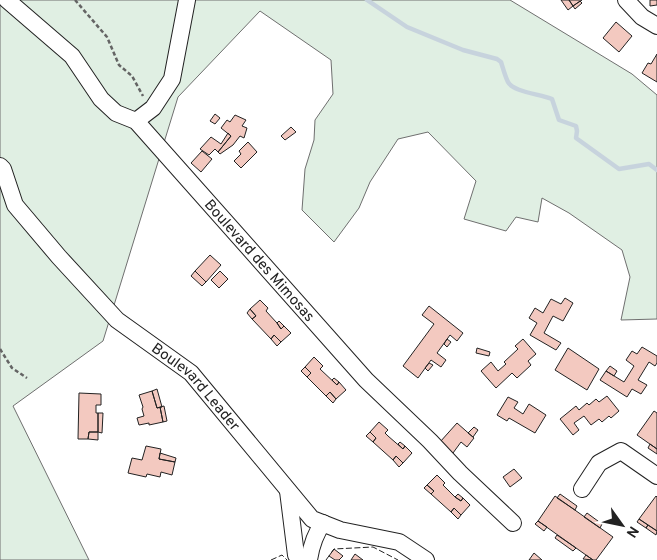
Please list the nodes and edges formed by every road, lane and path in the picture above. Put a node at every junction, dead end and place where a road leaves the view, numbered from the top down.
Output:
1 (7, 0) edge
2 (75, 0) edge
3 (187, 0) edge
4 (626, 0) edge
5 (657, 26) edge
6 (153, 108) junction
7 (136, 121) junction
8 (0, 166) edge
9 (0, 349) edge
10 (27, 378) dead end
11 (657, 476) edge
12 (582, 489) dead end
13 (288, 490) junction
14 (513, 523) dead end
15 (323, 524) junction
16 (303, 560) edge
17 (309, 560) edge
18 (426, 560) edge

1 - 7 street, Boulevard des Mimosas
2 - 6 path
3 - 6 street
4 - 5 street
6 - 7 street
7 - 14 street, Boulevard des Mimosas
8 - 13 street, Boulevard Leader
9 - 10 path
11 - 12 street
13 - 15 street, Boulevard Leader
13 - 16 street
15 - 17 street
15 - 18 street, Boulevard Leader

